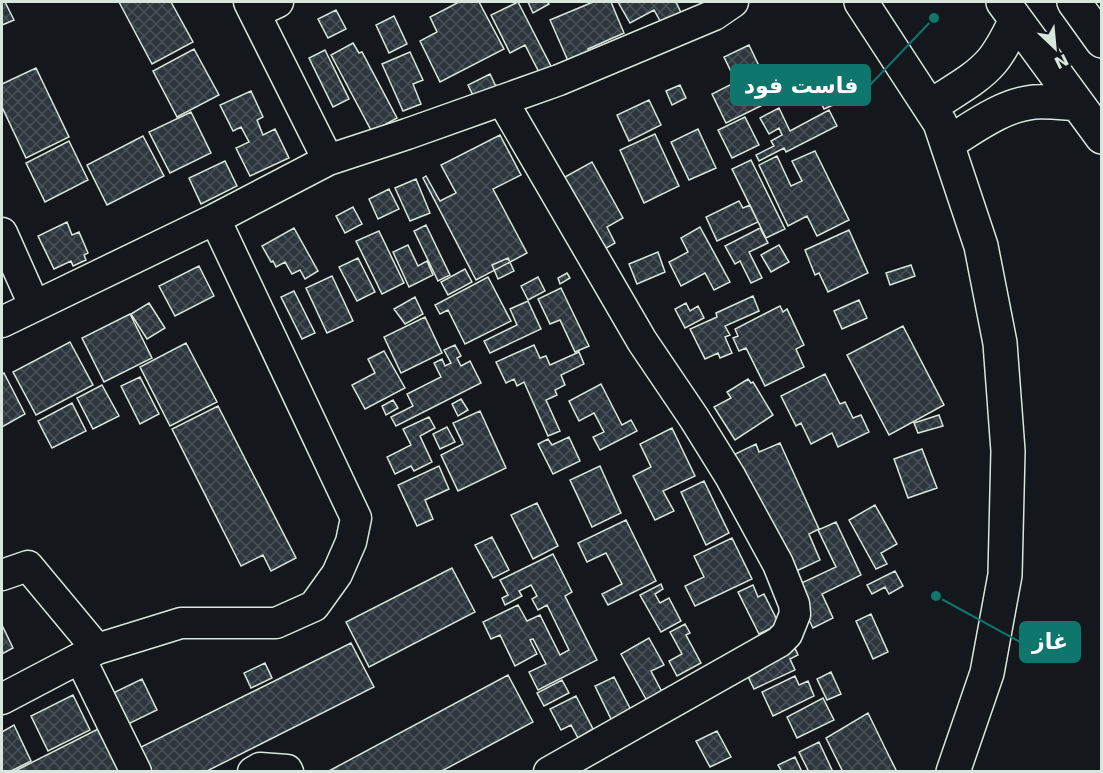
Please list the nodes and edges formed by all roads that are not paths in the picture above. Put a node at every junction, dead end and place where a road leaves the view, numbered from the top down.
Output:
1 (733, 2) edge
2 (861, 2) edge
3 (1074, 2) edge
4 (261, 5) edge
5 (1010, 11) edge
6 (1100, 35) edge
7 (502, 100) junction
8 (1077, 104) junction
9 (931, 106) junction
10 (1101, 137) edge
11 (948, 143) junction
12 (328, 160) junction
13 (215, 219) junction
14 (2, 232) edge
15 (34, 305) junction
16 (2, 322) edge
17 (2, 575) edge
18 (89, 654) junction
19 (2, 699) edge
20 (136, 771) edge
21 (253, 771) edge
22 (288, 771) edge
23 (549, 771) edge
24 (953, 771) edge

1 - 7 street
2 - 9 street
3 - 6 street
4 - 12 street
5 - 8 street
5 - 9 street
7 - 12 street
7 - 23 street
8 - 10 street
8 - 11 street
9 - 11 street
11 - 24 street
12 - 13 street
13 - 15 street
13 - 18 street
14 - 15 street
15 - 16 street
17 - 18 street
18 - 19 street
18 - 20 street
21 - 22 street

